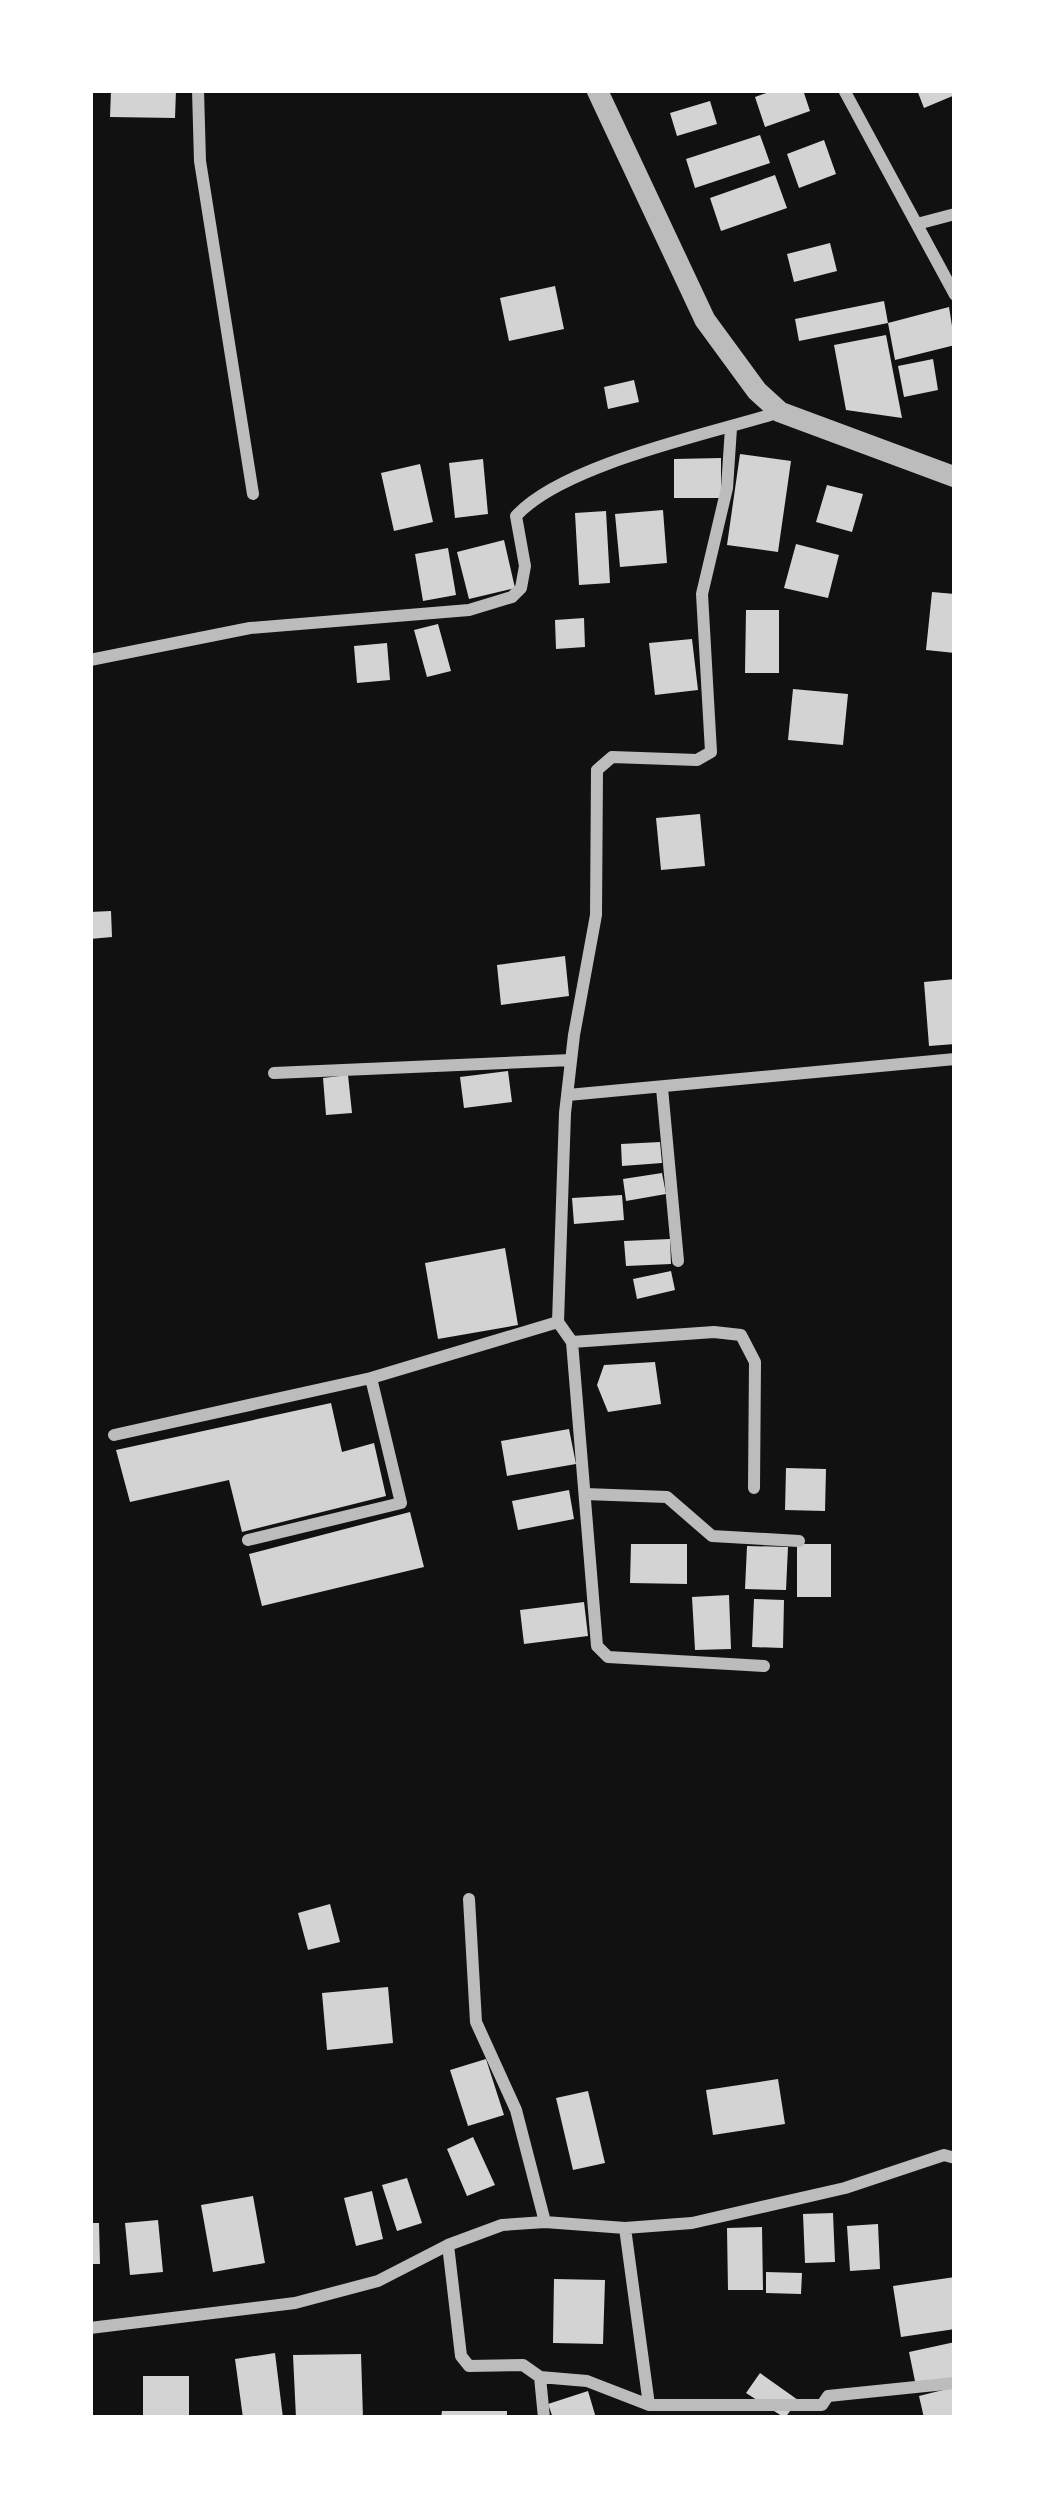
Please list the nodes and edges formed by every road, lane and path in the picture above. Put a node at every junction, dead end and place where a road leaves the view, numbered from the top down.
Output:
1 (198, 90) edge
2 (597, 90) edge
3 (844, 90) edge
4 (955, 214) edge
5 (917, 224) junction
6 (955, 295) edge
7 (780, 412) junction
8 (731, 428) junction
9 (955, 477) edge
10 (254, 494) dead end
11 (91, 657) edge
12 (955, 1059) edge
13 (571, 1060) junction
14 (274, 1072) dead end
15 (662, 1088) junction
16 (568, 1095) junction
17 (678, 1261) dead end
18 (558, 1322) junction
19 (572, 1342) junction
20 (371, 1378) junction
21 (114, 1435) dead end
22 (754, 1488) dead end
23 (585, 1494) junction
24 (248, 1540) dead end
25 (799, 1541) dead end
26 (764, 1666) dead end
27 (469, 1899) dead end
28 (955, 2158) edge
29 (545, 2222) junction
30 (625, 2228) junction
31 (448, 2245) junction
32 (90, 2328) edge
33 (540, 2378) junction
34 (955, 2383) edge
35 (650, 2404) junction
36 (822, 2411) edge
37 (544, 2418) edge

1 - 10 street
2 - 7 street
3 - 5 street
4 - 5 street
5 - 6 street
7 - 8 street
7 - 9 street
8 - 11 street
8 - 13 street
12 - 15 street
13 - 14 street
13 - 16 street
15 - 16 street
15 - 17 street
16 - 18 street
18 - 19 street
18 - 20 street
19 - 22 street
19 - 23 street
20 - 21 street
20 - 24 street
23 - 25 street
23 - 26 street
27 - 29 street
28 - 30 street
29 - 30 street
29 - 31 street
30 - 35 street
31 - 32 street
31 - 33 street
33 - 35 street
33 - 37 street
34 - 36 street
35 - 36 street

